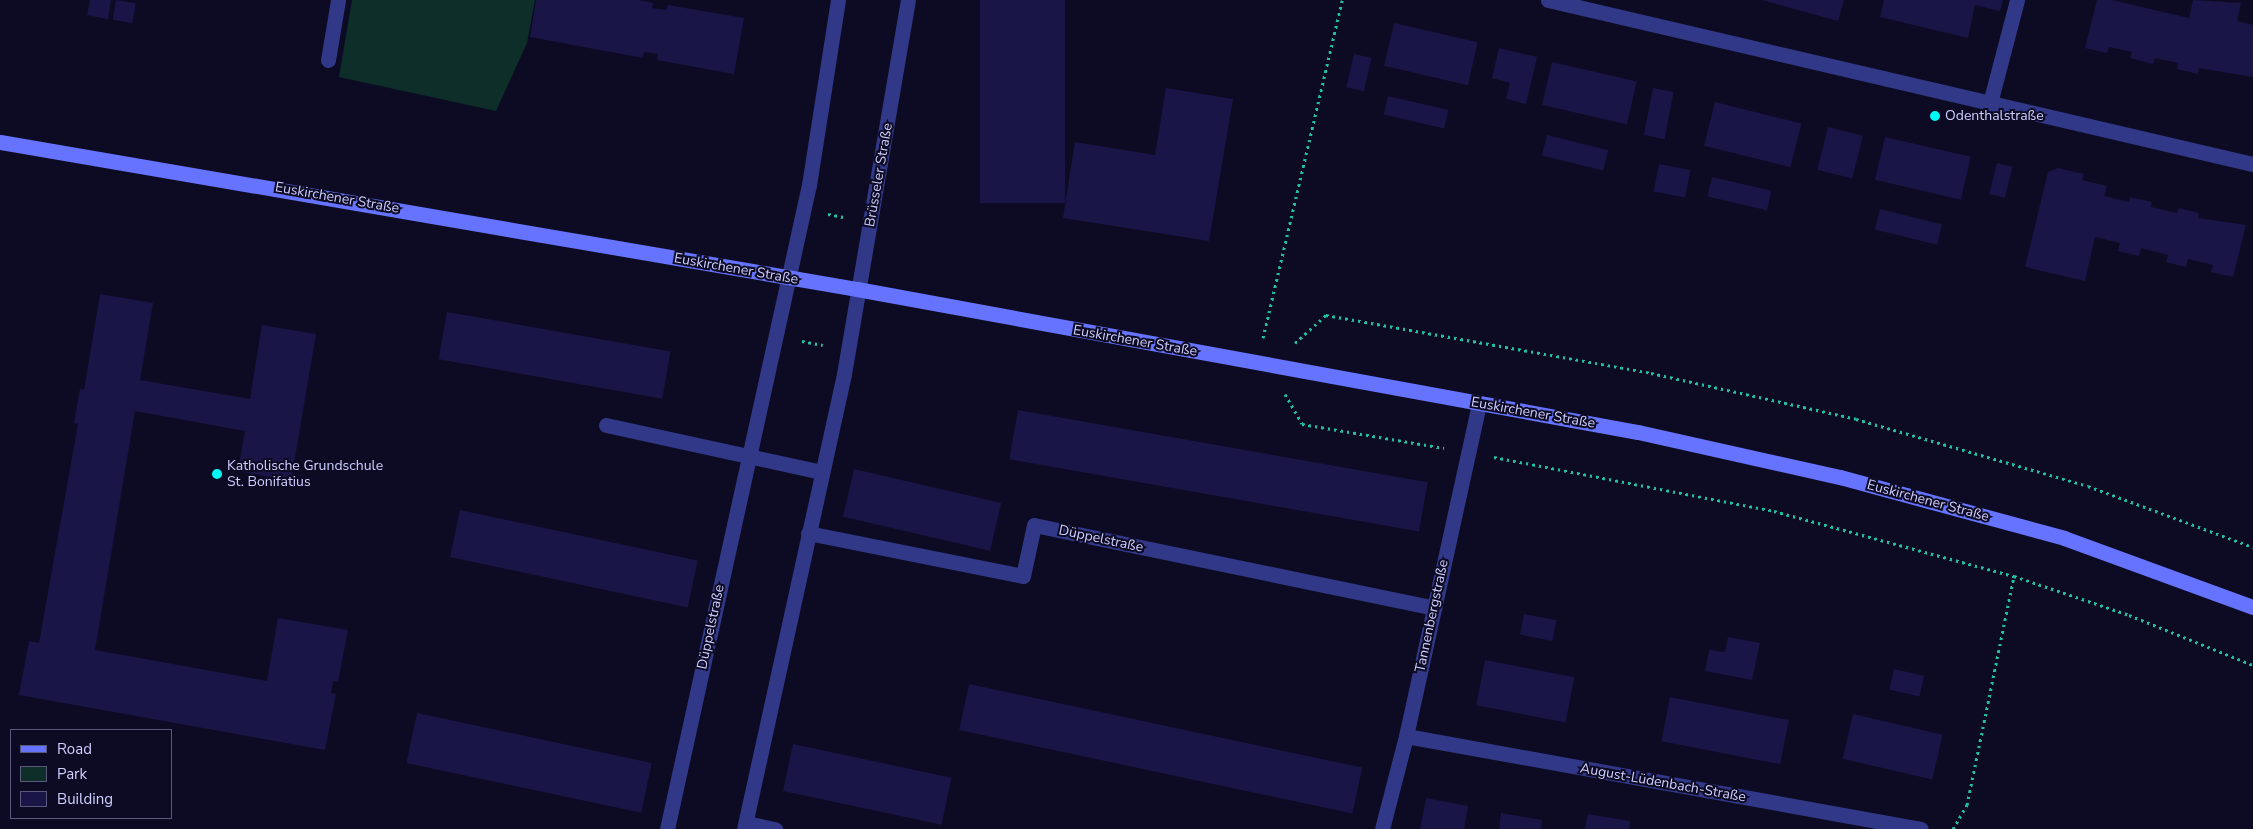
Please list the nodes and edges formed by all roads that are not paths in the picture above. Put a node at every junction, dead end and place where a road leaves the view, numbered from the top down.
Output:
1 (338, 0) edge
2 (838, 0) edge
3 (908, 0) edge
4 (1548, 0) edge
5 (2017, 0) edge
6 (328, 60) dead end
7 (1990, 103) junction
8 (0, 142) edge
9 (2253, 164) edge
10 (787, 278) junction
11 (857, 289) junction
12 (1479, 403) junction
13 (606, 425) dead end
14 (748, 455) junction
15 (821, 472) junction
16 (808, 533) junction
17 (2253, 607) edge
18 (1434, 608) junction
19 (1406, 736) junction
20 (745, 826) edge
21 (667, 829) edge
22 (775, 829) edge
23 (1382, 829) edge
24 (1920, 829) edge

1 - 6 street
2 - 10 street
3 - 11 street, Brüsseler Straße
4 - 7 street
5 - 7 street
7 - 9 street
8 - 10 street, Euskirchener Straße
10 - 11 street, Euskirchener Straße
10 - 14 street, Düppelstraße
11 - 12 street, Euskirchener Straße
11 - 15 street, Brüsseler Straße
12 - 17 street, Euskirchener Straße
12 - 18 street, Tannenbergstraße
13 - 14 street
14 - 15 street
14 - 21 street, Düppelstraße
15 - 16 street
16 - 18 street, Düppelstraße
16 - 20 street
18 - 19 street, Tannenbergstraße
19 - 23 street, Tannenbergstraße
19 - 24 street, August-Lüdenbach-Straße
20 - 22 street

